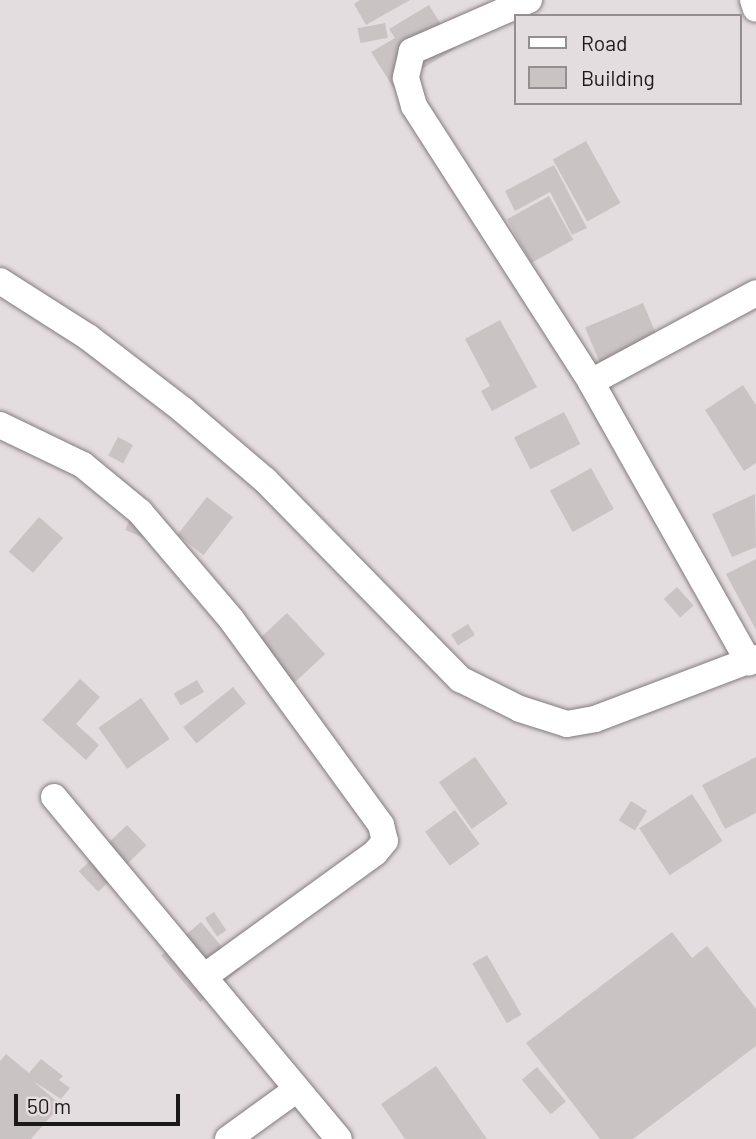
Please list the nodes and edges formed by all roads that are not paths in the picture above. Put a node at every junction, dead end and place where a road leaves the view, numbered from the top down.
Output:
1 (529, 0) edge
2 (753, 0) edge
3 (756, 9) edge
4 (0, 281) edge
5 (756, 293) edge
6 (591, 382) junction
7 (0, 425) edge
8 (752, 660) edge
9 (54, 797) dead end
10 (204, 977) junction
11 (296, 1090) junction
12 (228, 1139) edge
13 (340, 1139) edge

1 - 6 street
2 - 3 street
4 - 8 street
5 - 6 street
6 - 8 street
7 - 10 street
9 - 10 street
10 - 11 street
11 - 12 street
11 - 13 street

